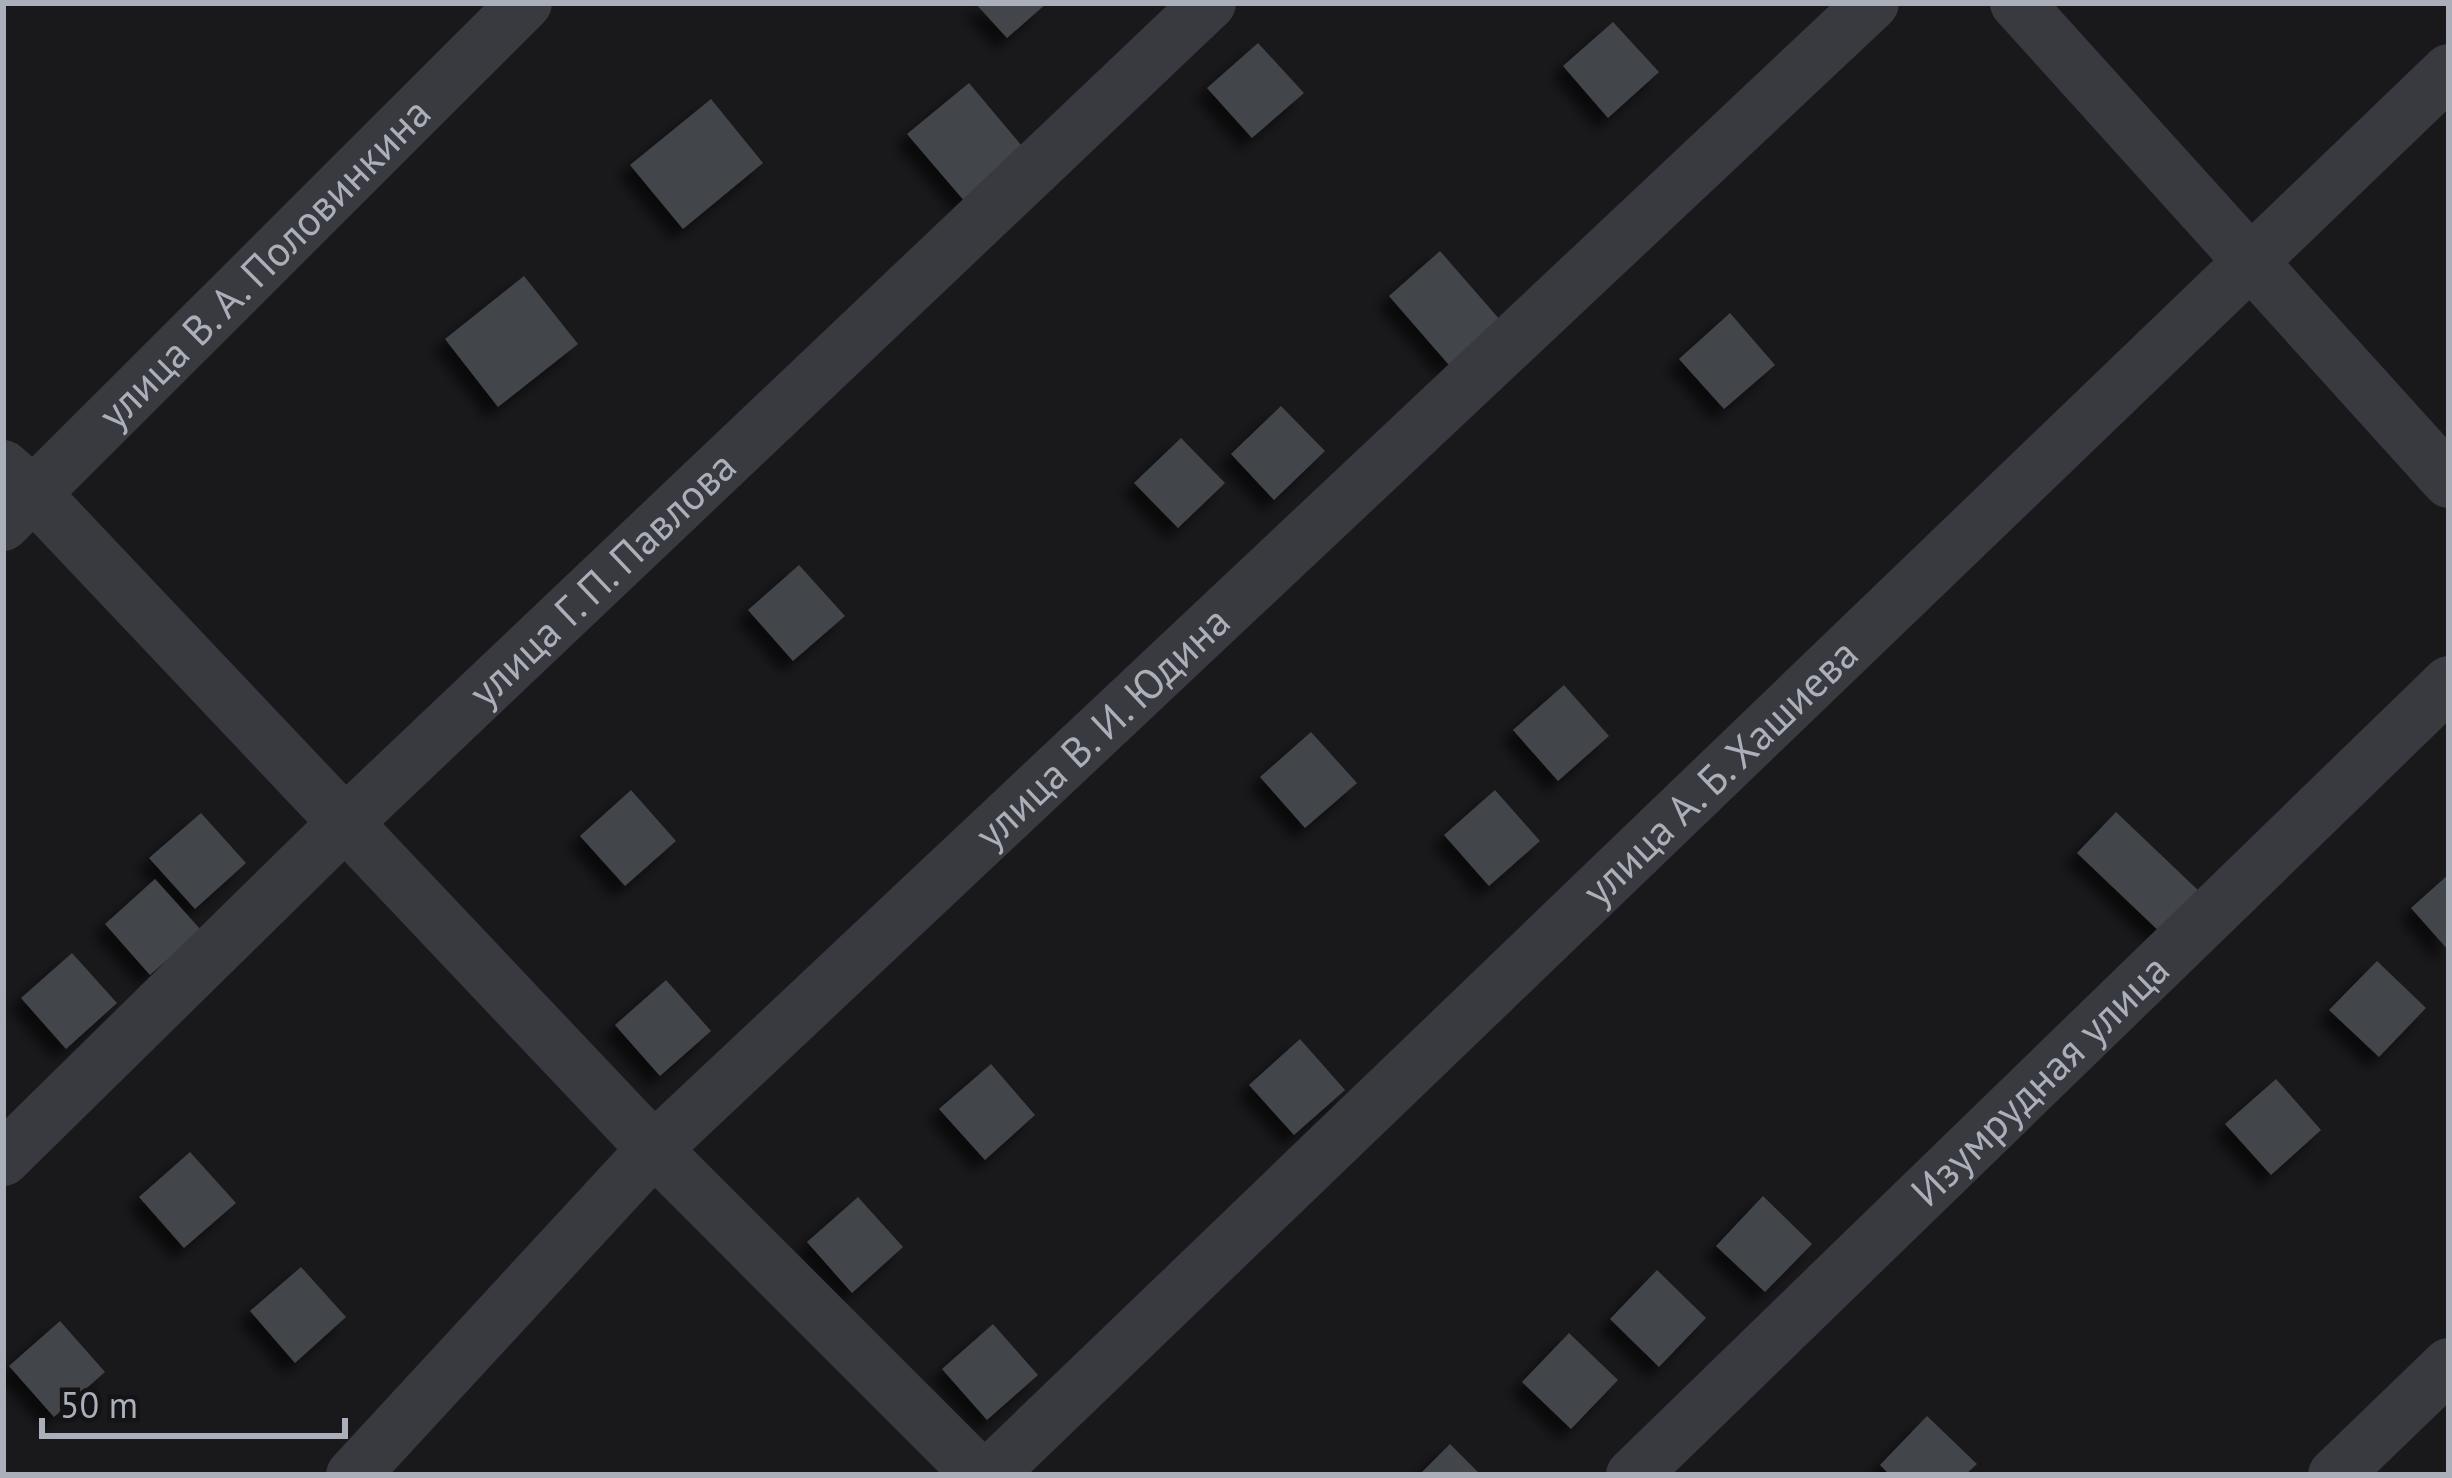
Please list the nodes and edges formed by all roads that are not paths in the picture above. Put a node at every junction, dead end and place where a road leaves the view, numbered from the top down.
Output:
1 (525, 3) edge
2 (1209, 3) edge
3 (1872, 3) edge
4 (2017, 3) edge
5 (2449, 71) edge
6 (2252, 263) junction
7 (2449, 481) edge
8 (13, 495) edge
9 (2449, 683) edge
10 (344, 823) junction
11 (654, 1149) junction
12 (3, 1159) edge
13 (2449, 1365) edge
14 (353, 1475) edge
15 (985, 1475) edge
16 (1633, 1475) edge
17 (2335, 1475) edge

1 - 8 street, улица В. А. Половинкина
2 - 10 street, улица Г. П. Павлова
3 - 11 street, улица В. И. Юдина
4 - 6 street
5 - 6 street, улица А. Б. Хашиева
6 - 7 street
6 - 15 street, улица А. Б. Хашиева
8 - 10 street
9 - 16 street, Изумрудная улица
10 - 11 street
10 - 12 street, улица Г. П. Павлова
11 - 14 street, улица В. И. Юдина
11 - 15 street
13 - 17 street

